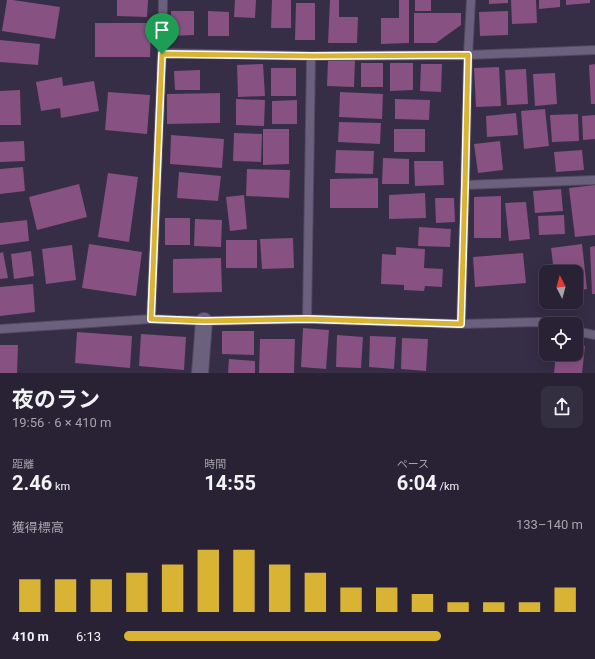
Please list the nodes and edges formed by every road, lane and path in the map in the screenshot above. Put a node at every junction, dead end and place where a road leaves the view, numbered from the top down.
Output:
1 (163, 0) edge
2 (471, 0) edge
3 (595, 50) edge
4 (162, 54) junction
5 (468, 55) junction
6 (311, 56) junction
7 (595, 180) edge
8 (465, 185) junction
9 (151, 319) junction
10 (307, 319) junction
11 (204, 321) junction
12 (539, 322) edge
13 (461, 324) junction
14 (0, 329) edge
15 (583, 332) edge
16 (595, 335) edge
17 (200, 373) edge

1 - 4 lane
2 - 5 lane
3 - 5 lane
4 - 6 lane
4 - 9 lane
5 - 6 lane
5 - 8 lane
6 - 10 lane
7 - 8 lane
8 - 13 lane
9 - 11 lane
9 - 14 lane
10 - 11 lane
10 - 13 lane
11 - 17 street
12 - 13 lane
15 - 16 lane

